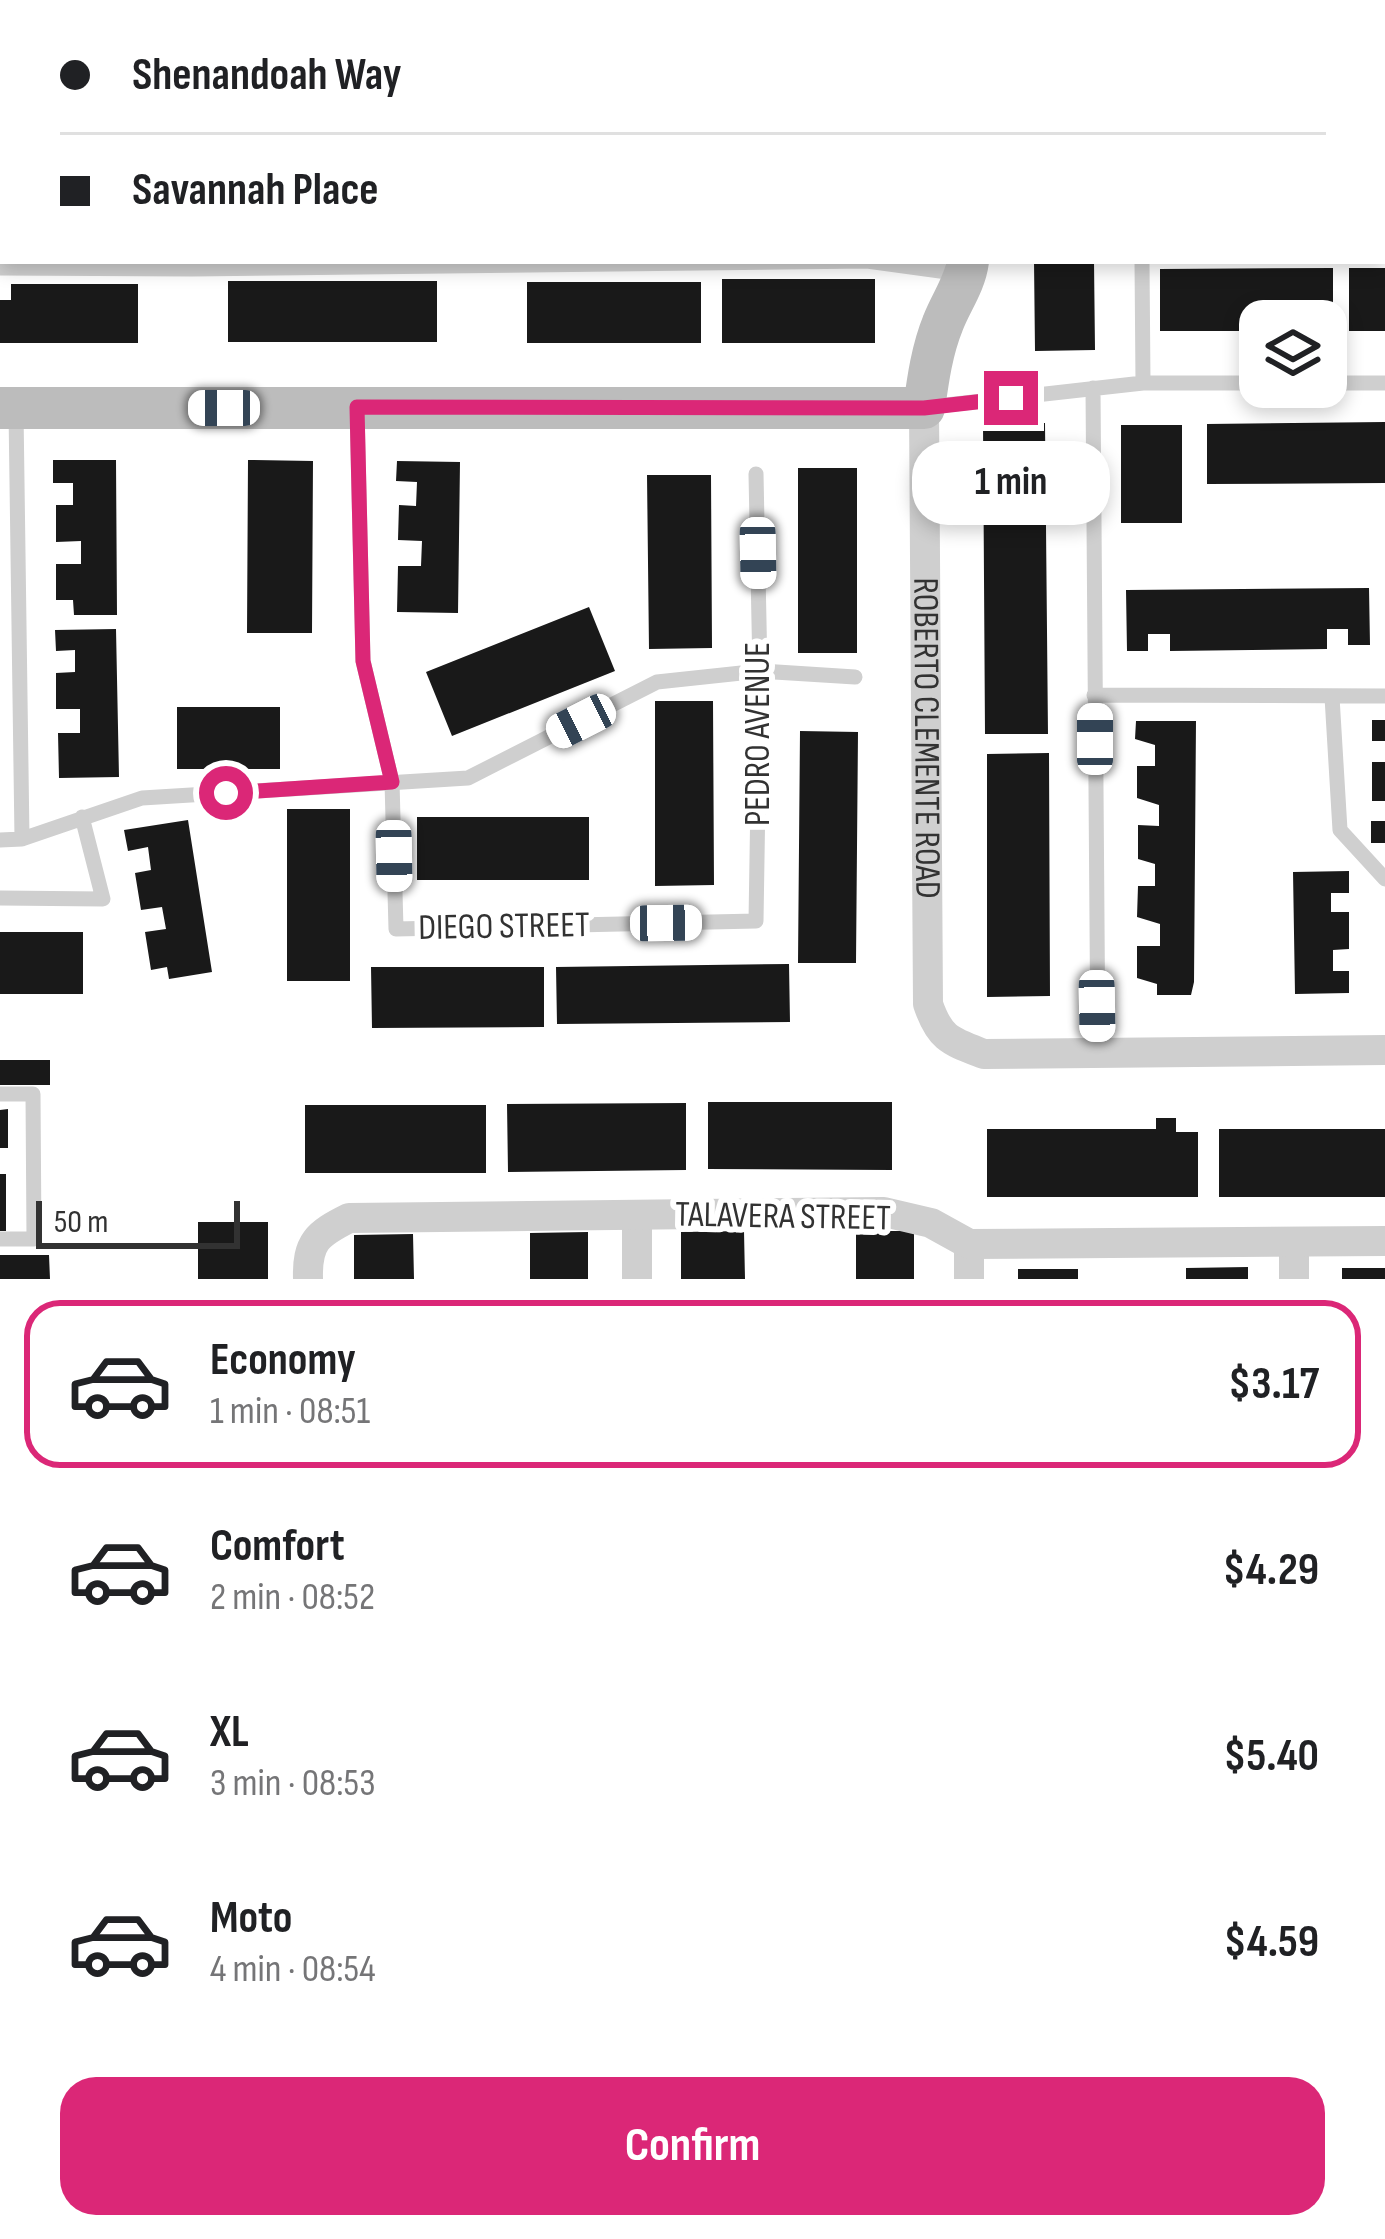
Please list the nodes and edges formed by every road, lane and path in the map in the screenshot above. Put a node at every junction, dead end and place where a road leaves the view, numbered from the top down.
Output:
1 (598, 264) edge
2 (910, 264) edge
3 (1142, 264) edge
4 (0, 268) edge
5 (967, 268) edge
6 (1143, 383) junction
7 (1239, 383) edge
8 (1347, 383) edge
9 (1385, 383) edge
10 (1093, 388) junction
11 (357, 407) junction
12 (8, 408) edge
13 (924, 408) junction
14 (756, 474) dead end
15 (760, 671) junction
16 (855, 677) dead end
17 (1094, 695) junction
18 (1385, 696) edge
19 (1332, 697) junction
20 (392, 782) junction
21 (82, 818) junction
22 (22, 839) junction
23 (0, 840) edge
24 (1385, 879) edge
25 (0, 898) edge
26 (756, 921) joint
27 (1385, 1050) edge
28 (1098, 1054) junction
29 (0, 1094) edge
30 (637, 1216) junction
31 (0, 1240) edge
32 (1385, 1241) edge
33 (1294, 1242) junction
34 (969, 1244) junction
35 (308, 1279) edge
36 (637, 1279) edge
37 (969, 1279) edge
38 (1294, 1279) edge

1 - 4 lane
2 - 5 lane
3 - 6 lane
5 - 13 street
6 - 7 lane
6 - 10 lane
8 - 9 lane
10 - 13 lane
10 - 17 lane
11 - 12 street
11 - 13 street
11 - 20 lane
12 - 22 lane
13 - 28 street, ROBERTO CLEMENTE ROAD
14 - 15 lane, PEDRO AVENUE
15 - 16 lane
15 - 20 lane
15 - 26 lane, PEDRO AVENUE
17 - 19 lane
17 - 28 lane
18 - 19 lane
19 - 24 lane
20 - 21 lane
20 - 26 lane, DIEGO STREET
21 - 22 lane
21 - 25 lane
22 - 23 lane
27 - 28 street, ROBERTO CLEMENTE ROAD
29 - 31 lane
30 - 34 street, TALAVERA STREET
30 - 35 street, TALAVERA STREET
30 - 36 street
32 - 33 street, TALAVERA STREET
33 - 34 street, TALAVERA STREET
33 - 38 street
34 - 37 street

